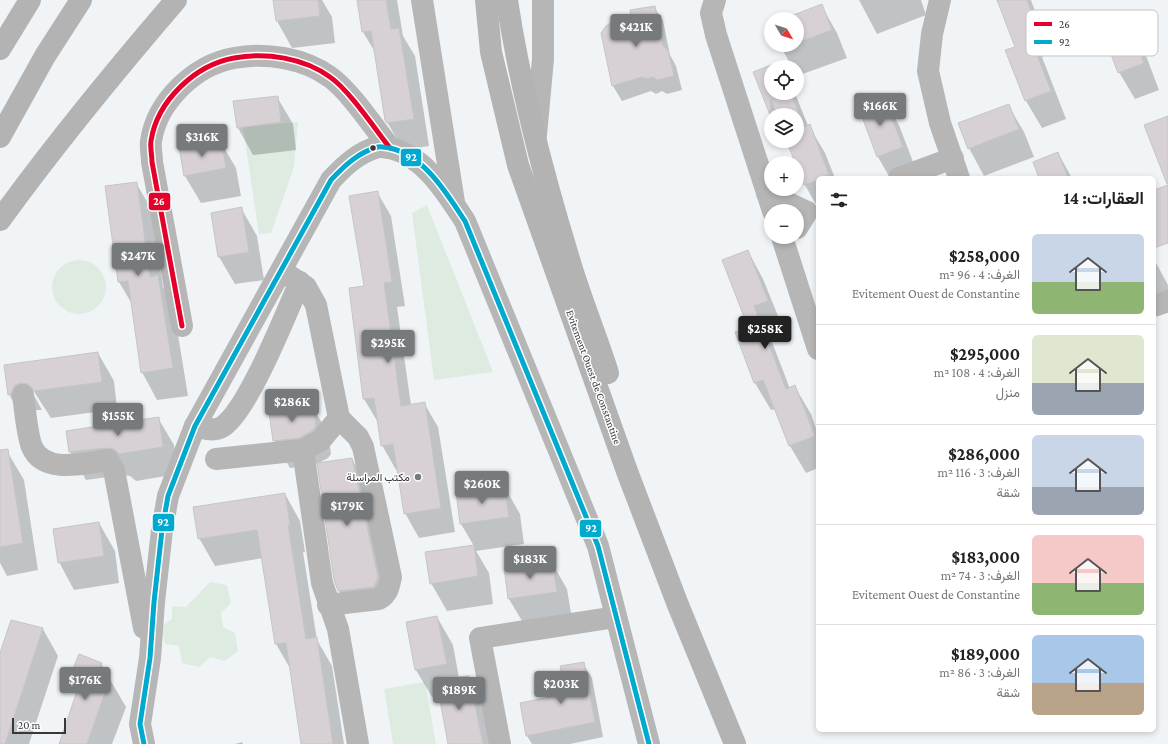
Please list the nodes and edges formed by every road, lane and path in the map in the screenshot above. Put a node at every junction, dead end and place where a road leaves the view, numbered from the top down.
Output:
1 (30, 0) edge
2 (81, 0) edge
3 (176, 0) edge
4 (422, 0) edge
5 (480, 0) edge
6 (486, 0) edge
7 (507, 0) edge
8 (543, 0) edge
9 (715, 0) edge
10 (940, 0) edge
11 (0, 50) edge
12 (491, 52) junction
13 (0, 137) edge
14 (535, 138) junction
15 (390, 148) junction
16 (956, 168) edge
17 (910, 176) edge
18 (770, 202) edge
19 (454, 204) junction
20 (807, 216) edge
21 (0, 220) edge
22 (787, 244) edge
23 (282, 271) junction
24 (300, 282) junction
25 (1168, 301) edge
26 (1156, 305) edge
27 (182, 326) dead end
28 (816, 342) edge
29 (23, 395) dead end
30 (339, 418) junction
31 (195, 426) junction
32 (303, 450) junction
33 (216, 459) dead end
34 (328, 605) junction
35 (616, 618) junction
36 (150, 658) junction
37 (139, 737) edge
38 (358, 744) edge
39 (500, 744) edge
40 (649, 744) edge
41 (735, 744) edge
42 (750, 744) edge

1 - 11 highway
2 - 13 highway
3 - 21 highway
4 - 19 street
5 - 12 highway
6 - 12 highway, Evitement Ouest de Constantine
7 - 14 highway, Evitement Ouest de Constantine
8 - 14 street
9 - 18 street
10 - 16 street
12 - 41 highway, Evitement Ouest de Constantine
14 - 42 highway, Evitement Ouest de Constantine
15 - 19 street
15 - 23 street
15 - 27 street
16 - 17 street
18 - 20 street
19 - 35 street
22 - 28 street
23 - 24 street
23 - 31 street
24 - 30 street
24 - 31 street
25 - 26 street
29 - 36 street
30 - 32 street
30 - 34 street
31 - 36 street
32 - 33 street
32 - 34 street
34 - 38 street
35 - 39 street
35 - 40 street
36 - 37 street

